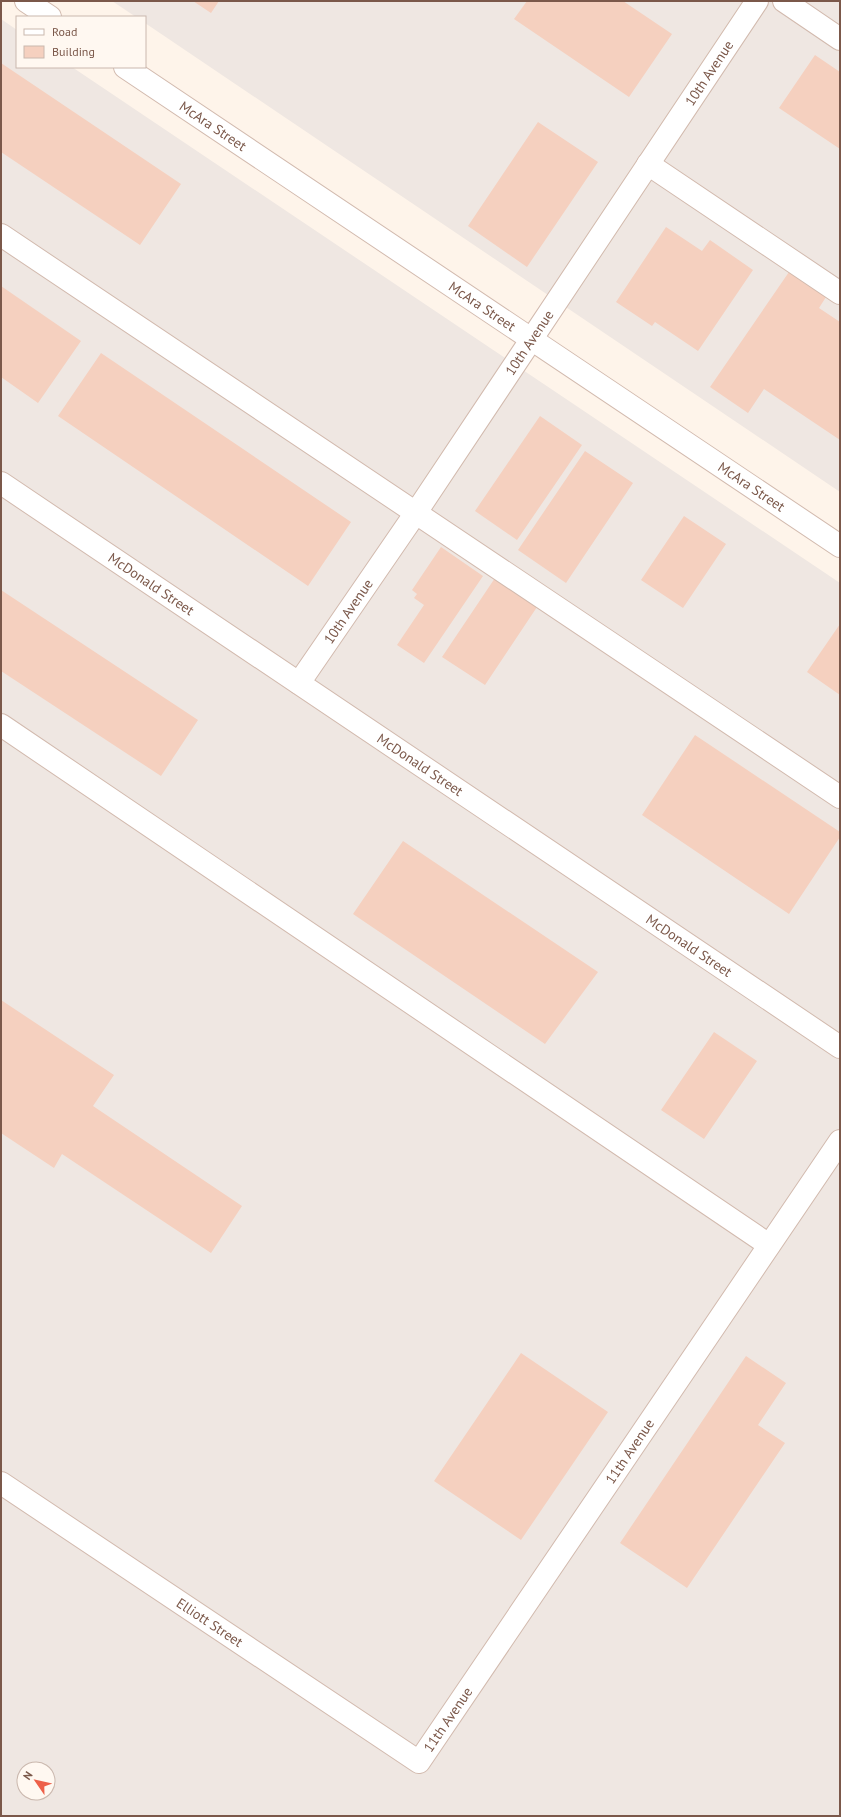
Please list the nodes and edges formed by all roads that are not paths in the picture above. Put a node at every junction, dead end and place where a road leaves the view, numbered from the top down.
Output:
1 (26, 1) edge
2 (757, 1) edge
3 (784, 1) edge
4 (48, 16) edge
5 (840, 39) edge
6 (126, 68) edge
7 (648, 164) junction
8 (1, 235) edge
9 (840, 293) edge
10 (530, 339) junction
11 (1, 483) edge
12 (415, 514) junction
13 (840, 546) edge
14 (299, 683) junction
15 (1, 725) edge
16 (840, 797) edge
17 (840, 1047) edge
18 (840, 1141) edge
19 (769, 1245) junction
20 (1, 1483) edge
21 (419, 1762) joint

1 - 4 street
2 - 7 street, 10th Avenue
3 - 5 street
6 - 10 street, McAra Street
7 - 9 street
7 - 10 street, 10th Avenue
8 - 12 street
10 - 12 street, 10th Avenue
10 - 13 street, McAra Street
11 - 14 street, McDonald Street
12 - 14 street, 10th Avenue
12 - 16 street
14 - 17 street, McDonald Street
15 - 19 street
18 - 19 street, 11th Avenue
19 - 21 street, 11th Avenue
20 - 21 street, Elliott Street

